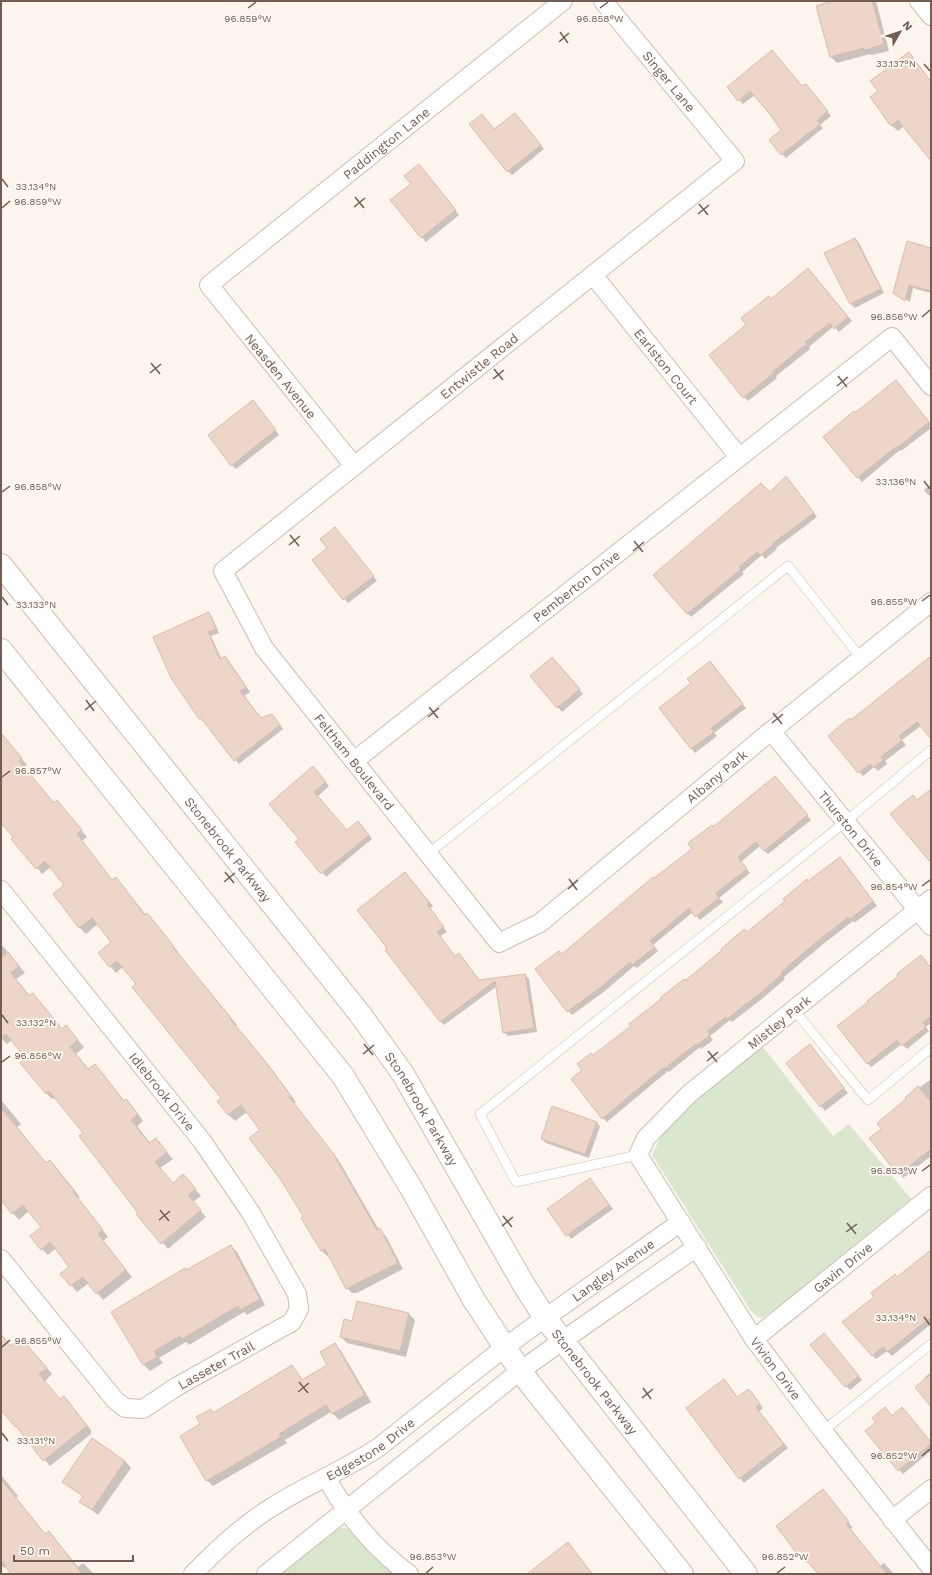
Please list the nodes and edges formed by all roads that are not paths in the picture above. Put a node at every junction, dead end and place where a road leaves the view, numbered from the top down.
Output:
1 (563, 1) edge
2 (603, 1) edge
3 (919, 1) edge
4 (931, 16) edge
5 (735, 161) joint
6 (593, 275) junction
7 (209, 285) joint
8 (931, 386) edge
9 (739, 457) junction
10 (354, 466) junction
11 (1, 565) edge
12 (223, 571) joint
13 (931, 602) edge
14 (1, 650) edge
15 (861, 658) junction
16 (771, 731) junction
17 (931, 750) edge
18 (354, 761) junction
19 (845, 822) junction
20 (428, 854) junction
21 (1, 890) edge
22 (924, 905) edge
23 (931, 926) edge
24 (499, 943) joint
25 (794, 1010) junction
26 (931, 1048) edge
27 (638, 1155) junction
28 (931, 1196) edge
29 (681, 1222) junction
30 (696, 1247) junction
31 (1, 1259) edge
32 (299, 1309) joint
33 (545, 1318) junction
34 (754, 1339) junction
35 (562, 1340) junction
36 (931, 1344) edge
37 (505, 1347) junction
38 (520, 1371) junction
39 (823, 1431) junction
40 (326, 1477) junction
41 (931, 1489) edge
42 (347, 1509) junction
43 (892, 1520) junction
44 (931, 1568) edge
45 (192, 1574) edge
46 (266, 1574) edge
47 (409, 1574) edge
48 (682, 1574) edge
49 (746, 1574) edge

1 - 7 street, Paddington Lane
2 - 5 street, Singer Lane
3 - 4 street
5 - 6 street, Entwistle Road
6 - 9 street, Earlston Court
6 - 10 street, Entwistle Road
7 - 10 street, Neasden Avenue
8 - 9 street, Pemberton Drive
9 - 18 street, Pemberton Drive
10 - 12 street, Entwistle Road
11 - 33 main road, Stonebrook Parkway
12 - 18 street, Feltham Boulevard
13 - 15 street, Albany Park
14 - 37 main road
15 - 16 street, Albany Park
15 - 20 lane
16 - 19 street, Thurston Drive
16 - 24 street, Albany Park
17 - 19 lane
18 - 20 street, Feltham Boulevard
19 - 22 street, Thurston Drive
19 - 27 lane
20 - 24 street, Feltham Boulevard
21 - 32 street, Idlebrook Drive
22 - 23 street, Thurston Drive
22 - 25 street, Mistley Park
25 - 26 lane
25 - 27 street, Mistley Park
27 - 29 street, Vivion Drive
28 - 34 street, Gavin Drive
29 - 30 street, Vivion Drive
29 - 33 street, Langley Avenue
30 - 34 street, Vivion Drive
30 - 35 street
31 - 32 street, Lasseter Trail
33 - 35 main road, Stonebrook Parkway
33 - 37 street, Edgestone Drive
34 - 39 street, Vivion Drive
35 - 38 street
35 - 49 main road, Stonebrook Parkway
36 - 39 lane
37 - 38 main road
37 - 40 street, Edgestone Drive
38 - 42 street
38 - 48 main road
39 - 43 street, Vivion Drive
40 - 42 street
40 - 45 street, Edgestone Drive
41 - 43 street
42 - 46 street
42 - 47 street
43 - 44 street, Vivion Drive

